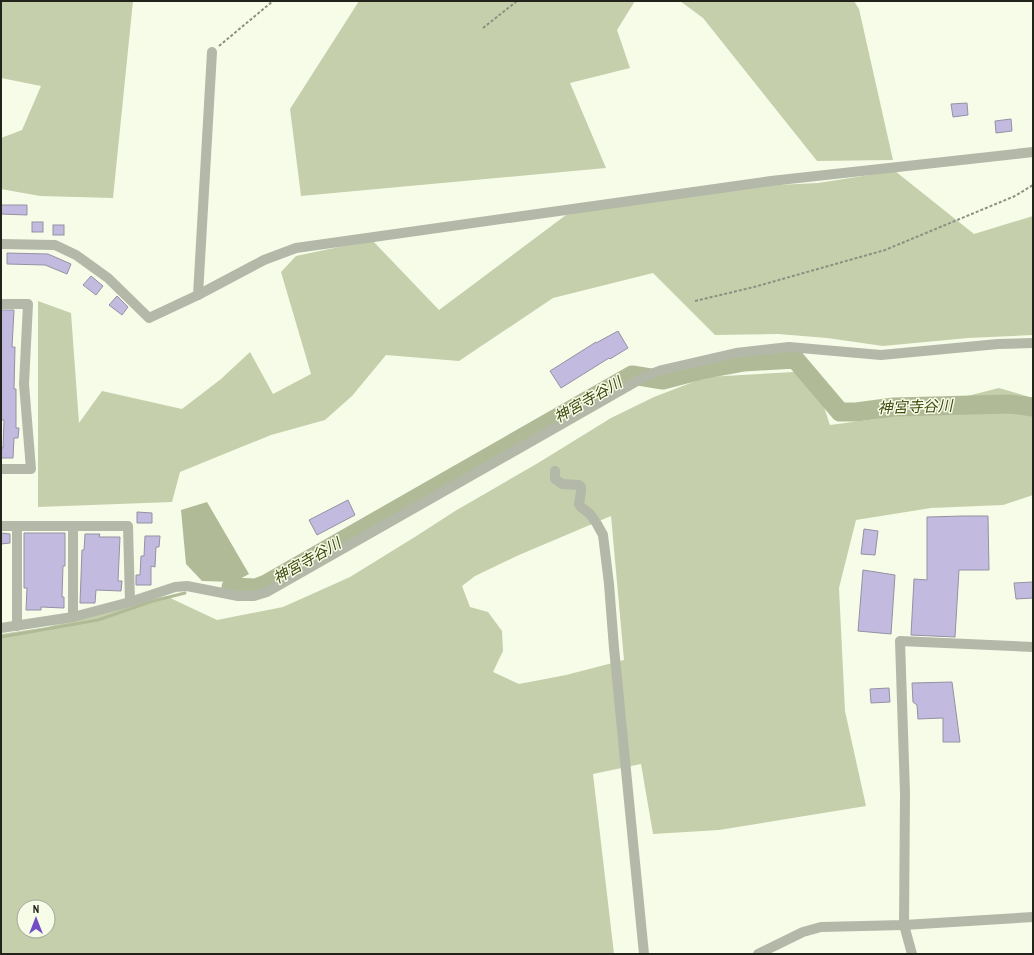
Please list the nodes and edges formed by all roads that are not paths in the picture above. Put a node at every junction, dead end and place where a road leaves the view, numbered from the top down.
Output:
1 (212, 52) road end
2 (1033, 152) edge
3 (1, 244) edge
4 (198, 295) junction
5 (1, 304) edge
6 (1033, 343) edge
7 (1, 469) edge
8 (555, 471) dead end
9 (1, 526) edge
10 (17, 526) junction
11 (73, 526) junction
12 (130, 602) junction
13 (73, 617) junction
14 (17, 626) junction
15 (1, 628) edge
16 (1033, 648) edge
17 (1033, 917) edge
18 (904, 925) junction
19 (644, 954) edge
20 (758, 954) edge
21 (912, 954) edge

1 - 4 street
2 - 4 street
3 - 4 street
5 - 7 street
6 - 12 street
8 - 19 street
9 - 10 street
10 - 11 street
10 - 14 street
11 - 12 street
11 - 13 street
12 - 13 street
13 - 14 street
14 - 15 street
16 - 18 street
17 - 18 street
18 - 20 street
18 - 21 street

